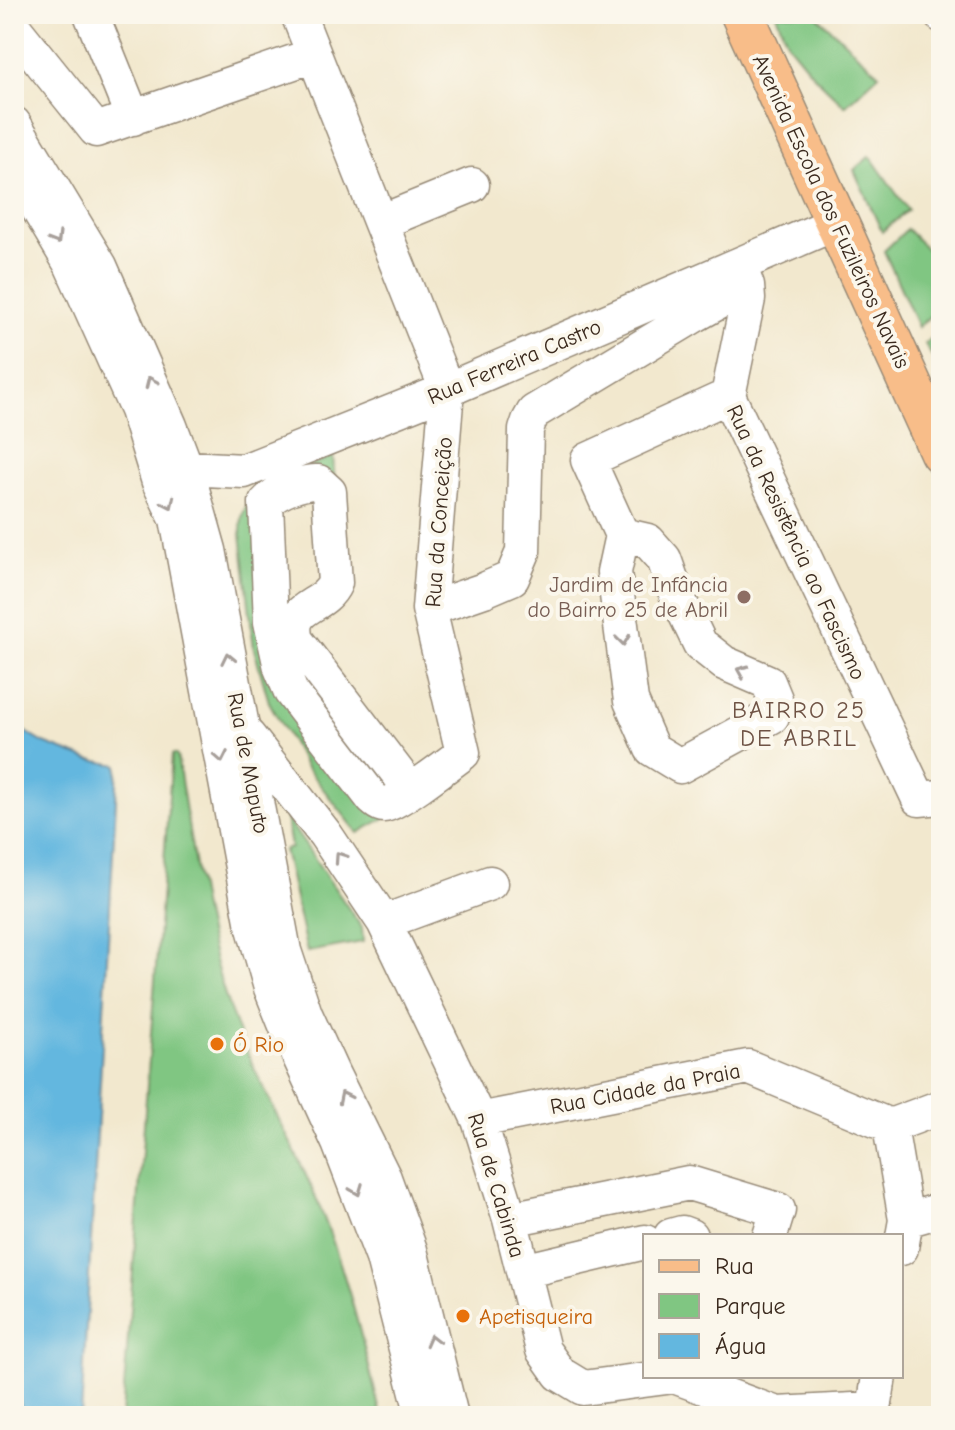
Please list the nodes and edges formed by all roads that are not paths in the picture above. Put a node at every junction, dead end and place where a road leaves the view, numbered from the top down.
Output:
1 (91, 14) edge
2 (298, 14) edge
3 (742, 14) edge
4 (14, 28) edge
5 (314, 55) junction
6 (133, 118) junction
7 (14, 124) edge
8 (14, 173) edge
9 (472, 185) dead end
10 (381, 222) junction
11 (836, 223) junction
12 (743, 276) junction
13 (447, 390) junction
14 (728, 396) junction
15 (137, 410) junction
16 (941, 452) edge
17 (186, 468) junction
18 (622, 535) junction
19 (429, 609) junction
20 (243, 729) junction
21 (400, 797) junction
22 (941, 797) edge
23 (490, 883) dead end
24 (384, 922) junction
25 (941, 1107) edge
26 (479, 1120) junction
27 (890, 1126) junction
28 (941, 1210) edge
29 (510, 1219) junction
30 (771, 1234) edge
31 (903, 1234) edge
32 (643, 1242) edge
33 (523, 1271) junction
34 (659, 1378) edge
35 (679, 1378) edge
36 (875, 1400) edge
37 (423, 1416) edge
38 (451, 1416) edge

1 - 6 street
2 - 5 street
3 - 11 main road, Avenida Escola dos Fuzileiros Navais
4 - 6 street
5 - 6 street
5 - 10 street
17 -> 7 street, Rua de Maputo
8 -> 15 street, Rua de Maputo
9 - 10 street
10 - 13 street
11 - 12 street, Rua Ferreira Castro
11 - 16 main road, Avenida Escola dos Fuzileiros Navais
12 - 13 street, Rua Ferreira Castro
12 - 14 street
12 - 19 street
13 - 17 street, Rua Ferreira Castro
13 - 19 street, Rua da Conceição
14 - 18 street
14 - 22 street, Rua da Resistência ao Fascismo
15 - 17 street
15 -> 37 street, Rua de Maputo
20 -> 17 street, Rua de Maputo
18 -> 18 street
19 - 21 street, Rua da Conceição
24 -> 20 street, Rua de Cabinda
38 -> 20 street, Rua de Maputo
21 - 21 street
23 - 24 street
24 - 26 street, Rua de Cabinda
25 - 27 street
26 - 27 street, Rua Cidade da Praia
26 - 29 street, Rua de Cabinda
27 - 31 street
28 - 31 street
29 - 30 street
29 - 33 street, Rua de Cabinda
32 - 33 street
33 - 34 street, Rua de Cabinda
35 - 36 street, Rua de Cabinda

